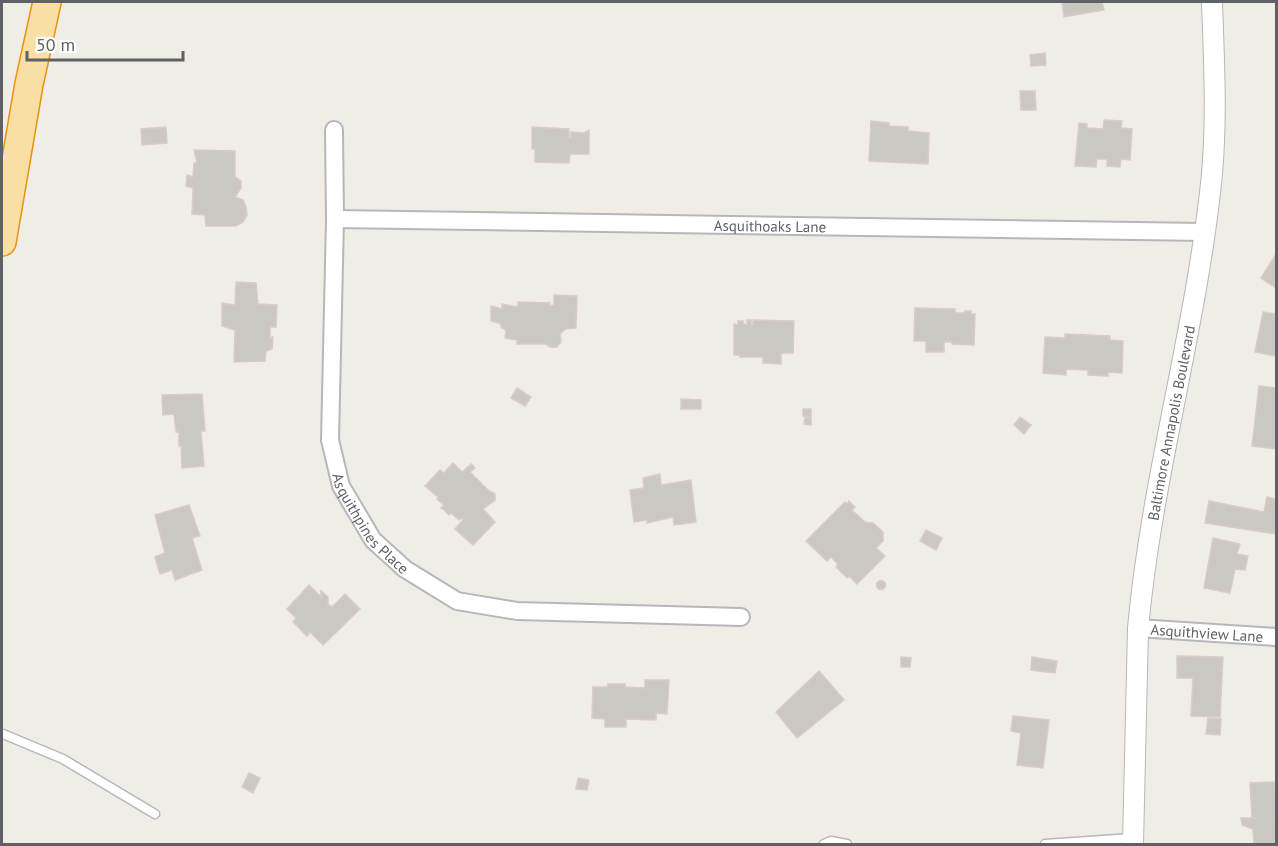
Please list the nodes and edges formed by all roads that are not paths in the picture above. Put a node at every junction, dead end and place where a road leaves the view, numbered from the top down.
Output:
1 (47, 2) edge
2 (1212, 2) edge
3 (334, 130) dead end
4 (335, 219) junction
5 (1204, 232) junction
6 (2, 242) edge
7 (741, 617) dead end
8 (1138, 628) junction
9 (1276, 637) edge
10 (2, 734) edge
11 (155, 814) dead end
12 (1133, 841) edge
13 (824, 844) edge
14 (847, 844) edge
15 (1045, 844) edge

1 - 6 highway
2 - 5 street, Baltimore Annapolis Boulevard
3 - 4 street, Asquithpines Place
4 - 5 street, Asquithoaks Lane
4 - 7 street, Asquithpines Place
5 - 8 street, Baltimore Annapolis Boulevard
8 - 9 street, Asquithview Lane
8 - 12 street, Baltimore Annapolis Boulevard
10 - 11 lane
12 - 15 lane
13 - 14 lane

